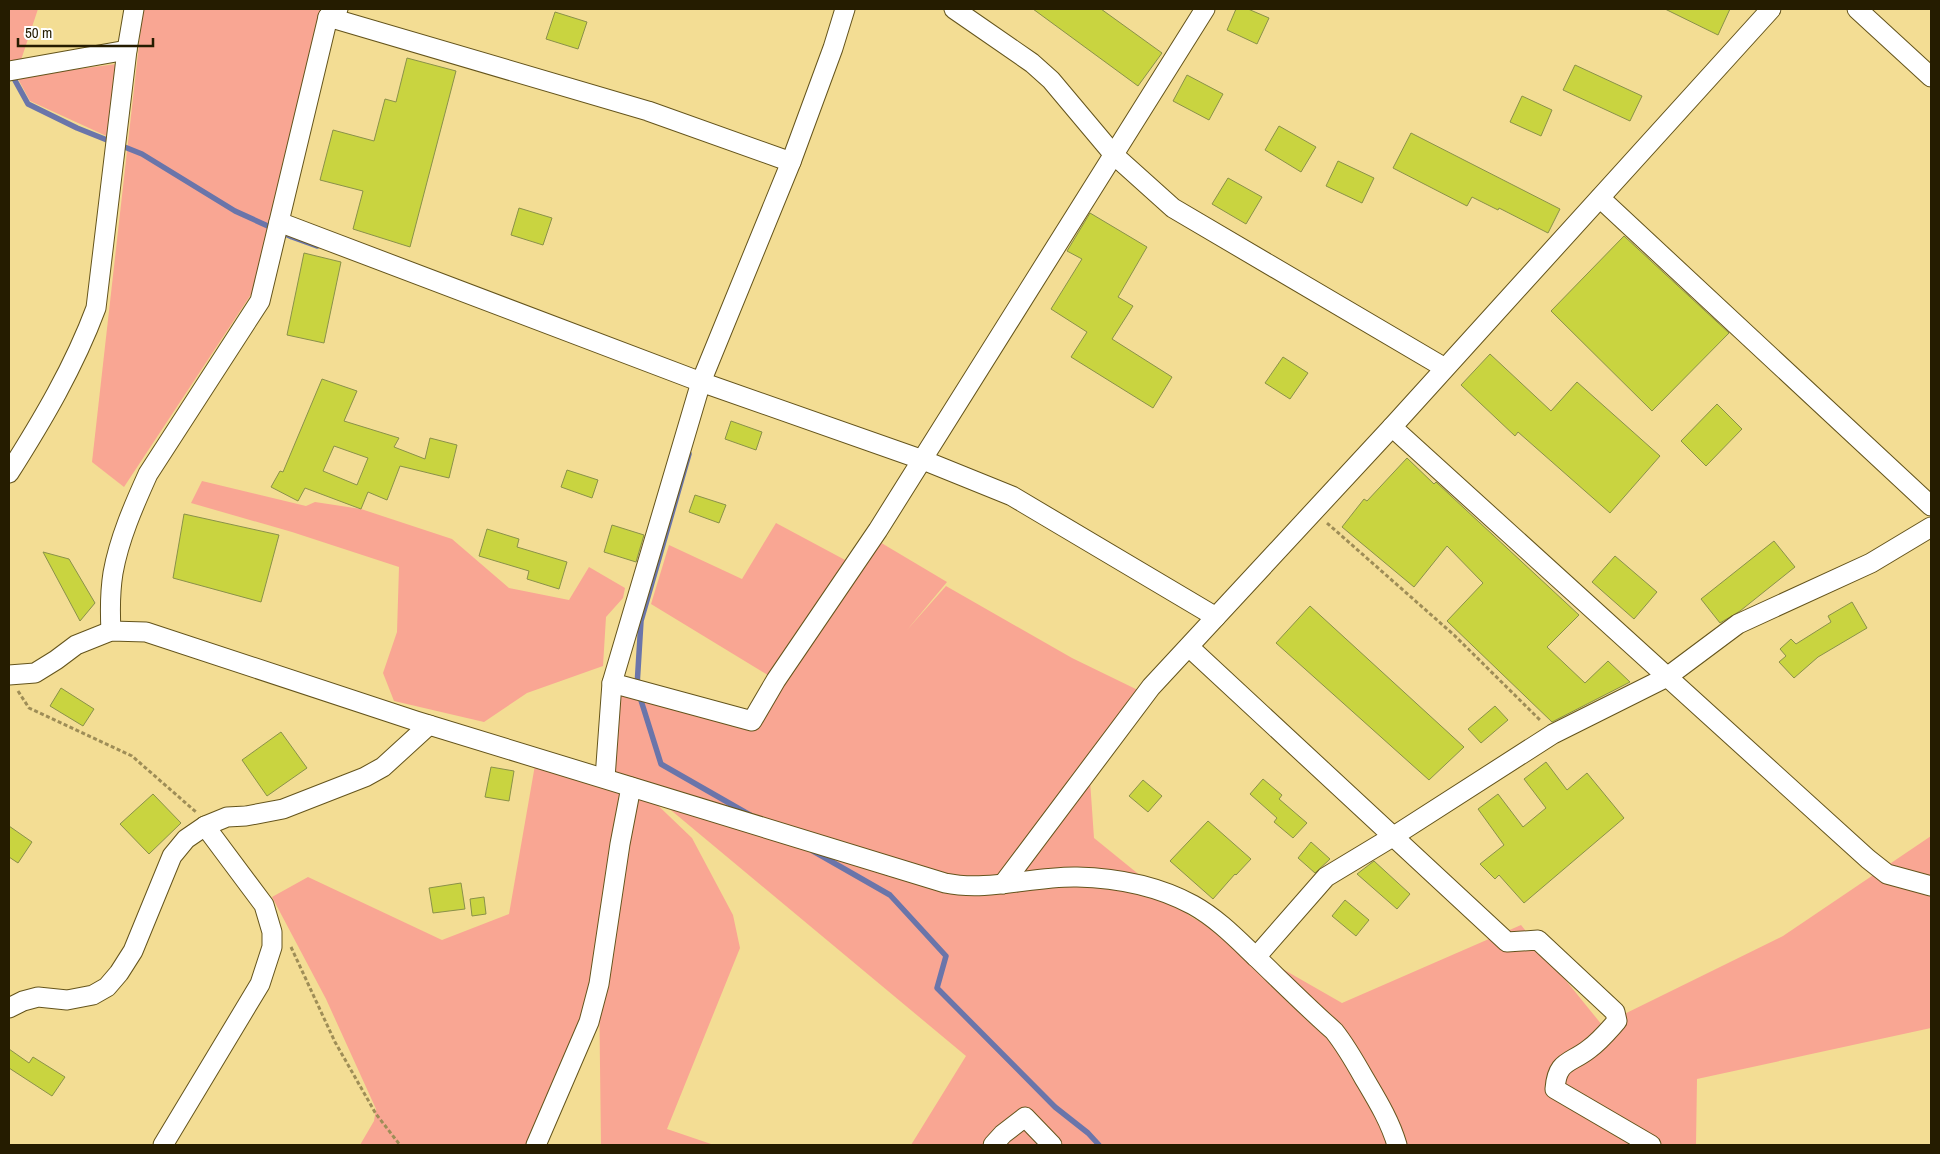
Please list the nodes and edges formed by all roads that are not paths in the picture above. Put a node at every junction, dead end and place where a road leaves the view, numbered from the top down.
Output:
1 (134, 9) edge
2 (845, 9) edge
3 (954, 9) edge
4 (1205, 9) edge
5 (1770, 9) edge
6 (1857, 9) edge
7 (333, 13) edge
8 (127, 50) junction
9 (9, 70) edge
10 (1931, 77) edge
11 (1114, 155) junction
12 (791, 162) junction
13 (1600, 198) junction
14 (279, 222) junction
15 (1445, 368) junction
16 (701, 382) junction
17 (1392, 427) junction
18 (923, 460) junction
19 (9, 473) edge
20 (1931, 506) edge
21 (1931, 528) edge
22 (1216, 616) junction
23 (111, 631) junction
24 (1189, 647) junction
25 (1667, 677) junction
26 (11, 680) edge
27 (612, 682) junction
28 (429, 725) junction
29 (605, 778) junction
30 (631, 787) junction
31 (202, 820) junction
32 (1394, 836) junction
33 (1003, 884) junction
34 (1931, 886) edge
35 (1256, 957) junction
36 (9, 1008) edge
37 (163, 1145) edge
38 (536, 1145) edge
39 (993, 1145) edge
40 (1052, 1145) edge
41 (1397, 1145) edge
42 (1651, 1145) edge

1 - 8 street
2 - 12 street
3 - 11 street
4 - 11 street
5 - 13 street
6 - 10 street
7 - 12 street
7 - 14 street
8 - 9 street
8 - 19 street
11 - 15 street
11 - 18 street
12 - 16 street
13 - 15 street
13 - 20 street
14 - 16 street
14 - 23 street
15 - 17 street
16 - 18 street
16 - 27 street
17 - 22 street
17 - 25 street
18 - 22 street
18 - 27 street
21 - 25 street
22 - 24 street
23 - 26 street
23 - 28 street
24 - 32 street
24 - 33 street
25 - 32 street
25 - 34 street
27 - 29 street
28 - 29 street
28 - 31 street
29 - 30 street
30 - 33 street
30 - 38 street
31 - 36 street
31 - 37 street
32 - 35 street
32 - 42 street
33 - 35 street
35 - 41 street
39 - 40 street

